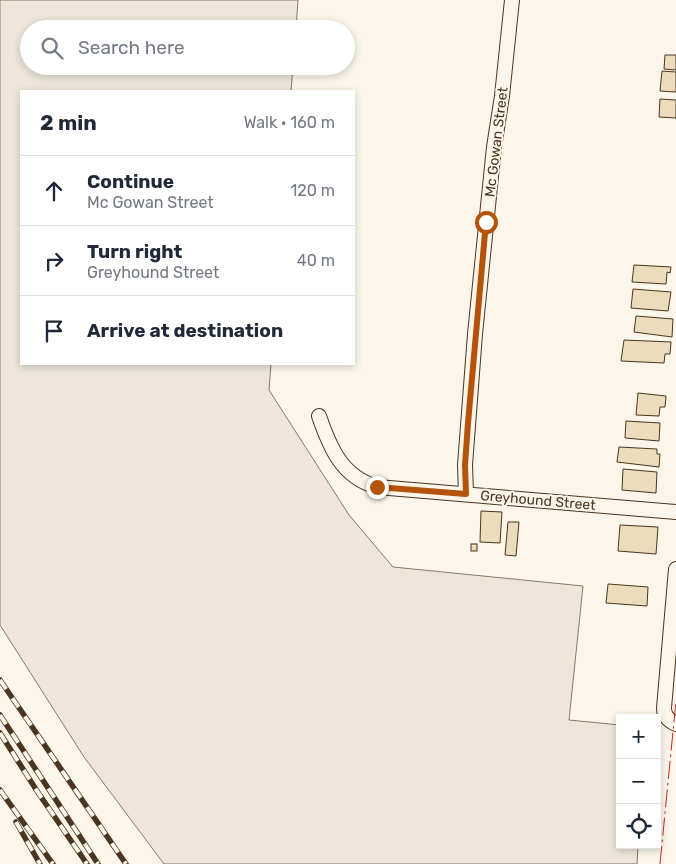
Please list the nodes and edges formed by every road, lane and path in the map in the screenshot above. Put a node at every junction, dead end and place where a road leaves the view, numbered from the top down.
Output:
1 (512, 0) edge
2 (319, 416) dead end
3 (466, 494) junction
4 (676, 512) edge
5 (676, 569) edge
6 (672, 722) edge

1 - 3 street, Mc Gowan Street
2 - 3 street, Greyhound Street
3 - 4 street, Greyhound Street
5 - 6 street

